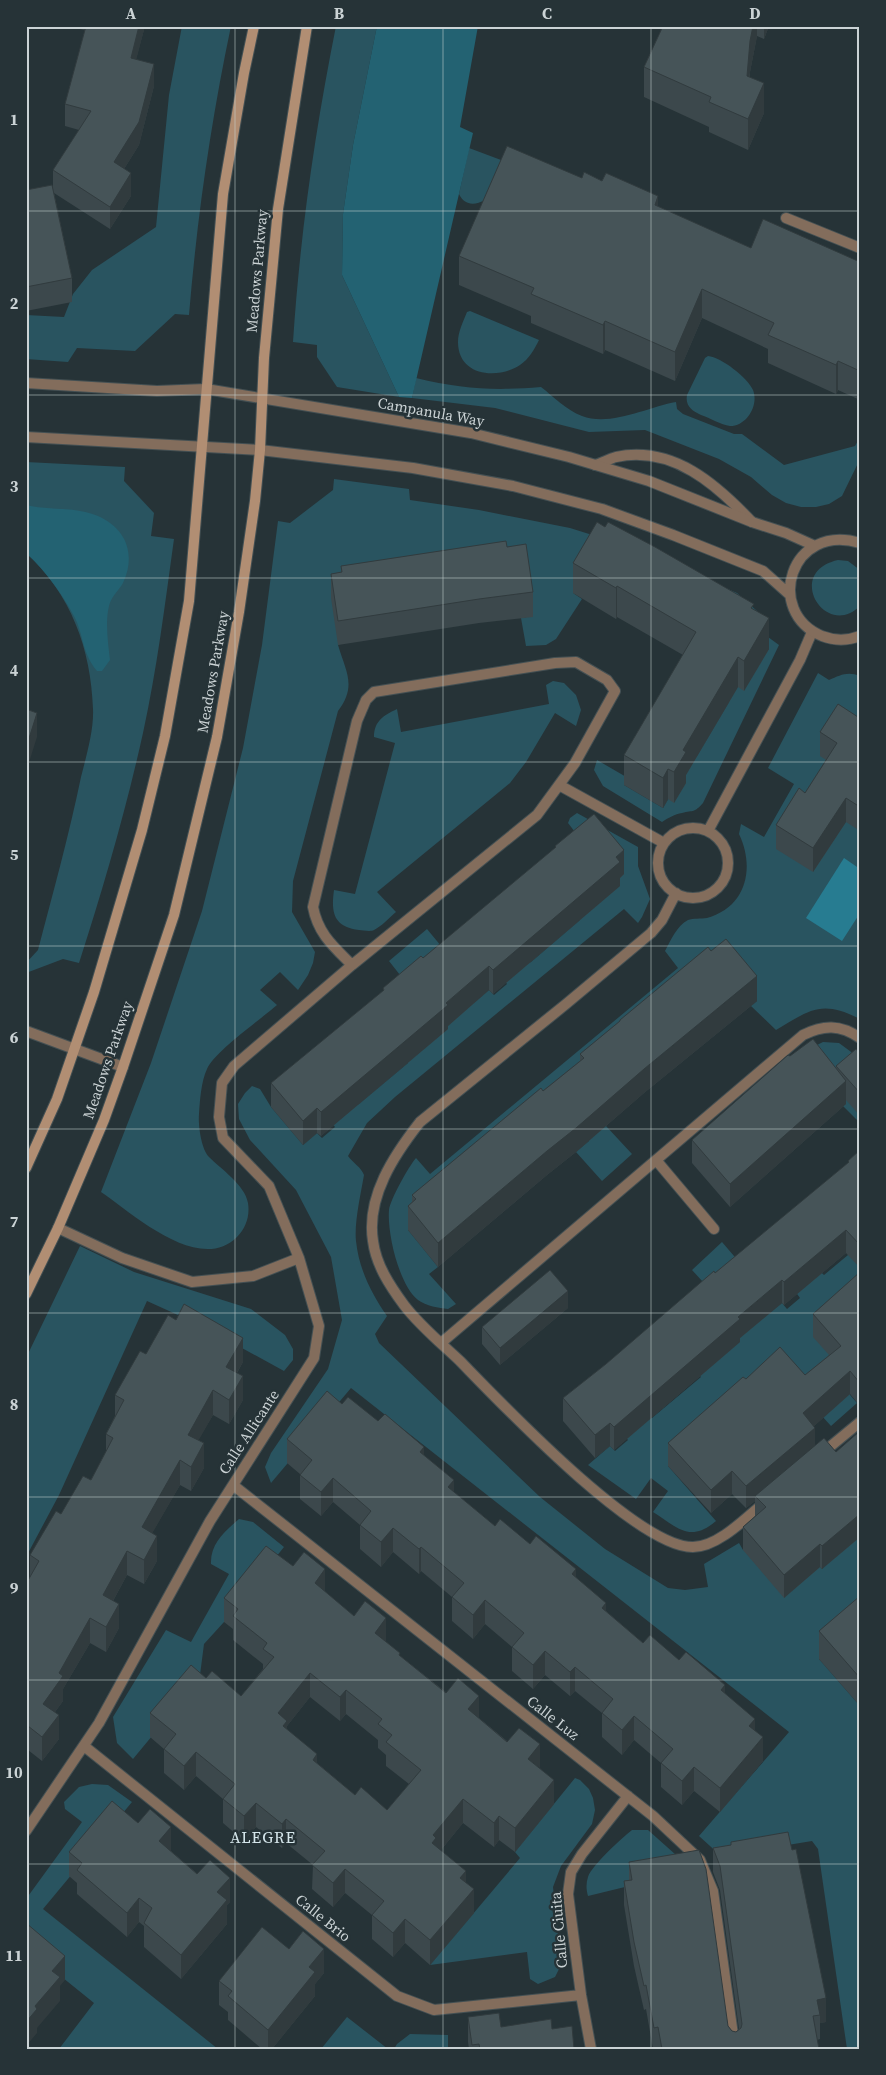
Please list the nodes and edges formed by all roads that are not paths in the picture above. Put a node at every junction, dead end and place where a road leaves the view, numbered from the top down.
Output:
1 (254, 26) edge
2 (307, 26) edge
3 (786, 218) dead end
4 (860, 248) edge
5 (26, 383) edge
6 (206, 389) junction
7 (261, 398) junction
8 (26, 436) edge
9 (201, 445) junction
10 (260, 450) junction
11 (595, 465) junction
12 (752, 522) junction
13 (860, 543) edge
14 (816, 546) junction
15 (790, 595) junction
16 (812, 632) junction
17 (860, 636) edge
18 (559, 785) junction
19 (708, 831) junction
20 (664, 843) junction
21 (676, 893) junction
22 (352, 965) junction
23 (26, 1031) edge
24 (860, 1038) edge
25 (75, 1050) junction
26 (123, 1067) junction
27 (656, 1160) junction
28 (26, 1168) edge
29 (58, 1228) junction
30 (714, 1229) dead end
31 (299, 1258) junction
32 (26, 1294) edge
33 (441, 1343) junction
34 (860, 1422) edge
35 (815, 1460) edge
36 (233, 1484) junction
37 (770, 1498) edge
38 (84, 1746) junction
39 (628, 1796) junction
40 (26, 1831) edge
41 (581, 1995) junction
42 (591, 2049) edge
43 (736, 2049) edge

1 - 6 main road
2 - 7 main road, Meadows Parkway
3 - 4 street
5 - 6 street, Campanula Way
6 - 7 street, Campanula Way
6 - 9 main road
7 - 10 main road, Meadows Parkway
7 - 11 street, Campanula Way
8 - 9 street
9 - 10 street
9 - 25 main road
10 - 15 street
10 - 26 main road, Meadows Parkway
11 - 12 street, Campanula Way
11 - 12 street
12 - 14 street, Campanula Way
13 - 14 street
14 - 15 street
15 - 16 street
16 - 17 street
16 - 19 street
18 - 20 street
18 - 22 street, Calle Allicante
18 - 22 street, Calle Allicante
19 - 20 street
19 - 21 street
20 - 21 street
21 - 33 street
22 - 31 street, Calle Allicante
23 - 25 street
24 - 27 street
25 - 26 street
25 - 28 main road
26 - 29 main road, Meadows Parkway
27 - 30 street
27 - 33 street
29 - 31 street
29 - 32 main road, Meadows Parkway
31 - 36 street, Calle Allicante
33 - 37 street
34 - 35 street
36 - 38 street, Calle Allicante
36 - 39 street, Calle Luz
38 - 40 street, Calle Allicante
38 - 41 street, Calle Brio
39 - 41 street, Calle Ciuita
39 - 43 street, Calle Luz
41 - 42 street, Calle Ciuita

